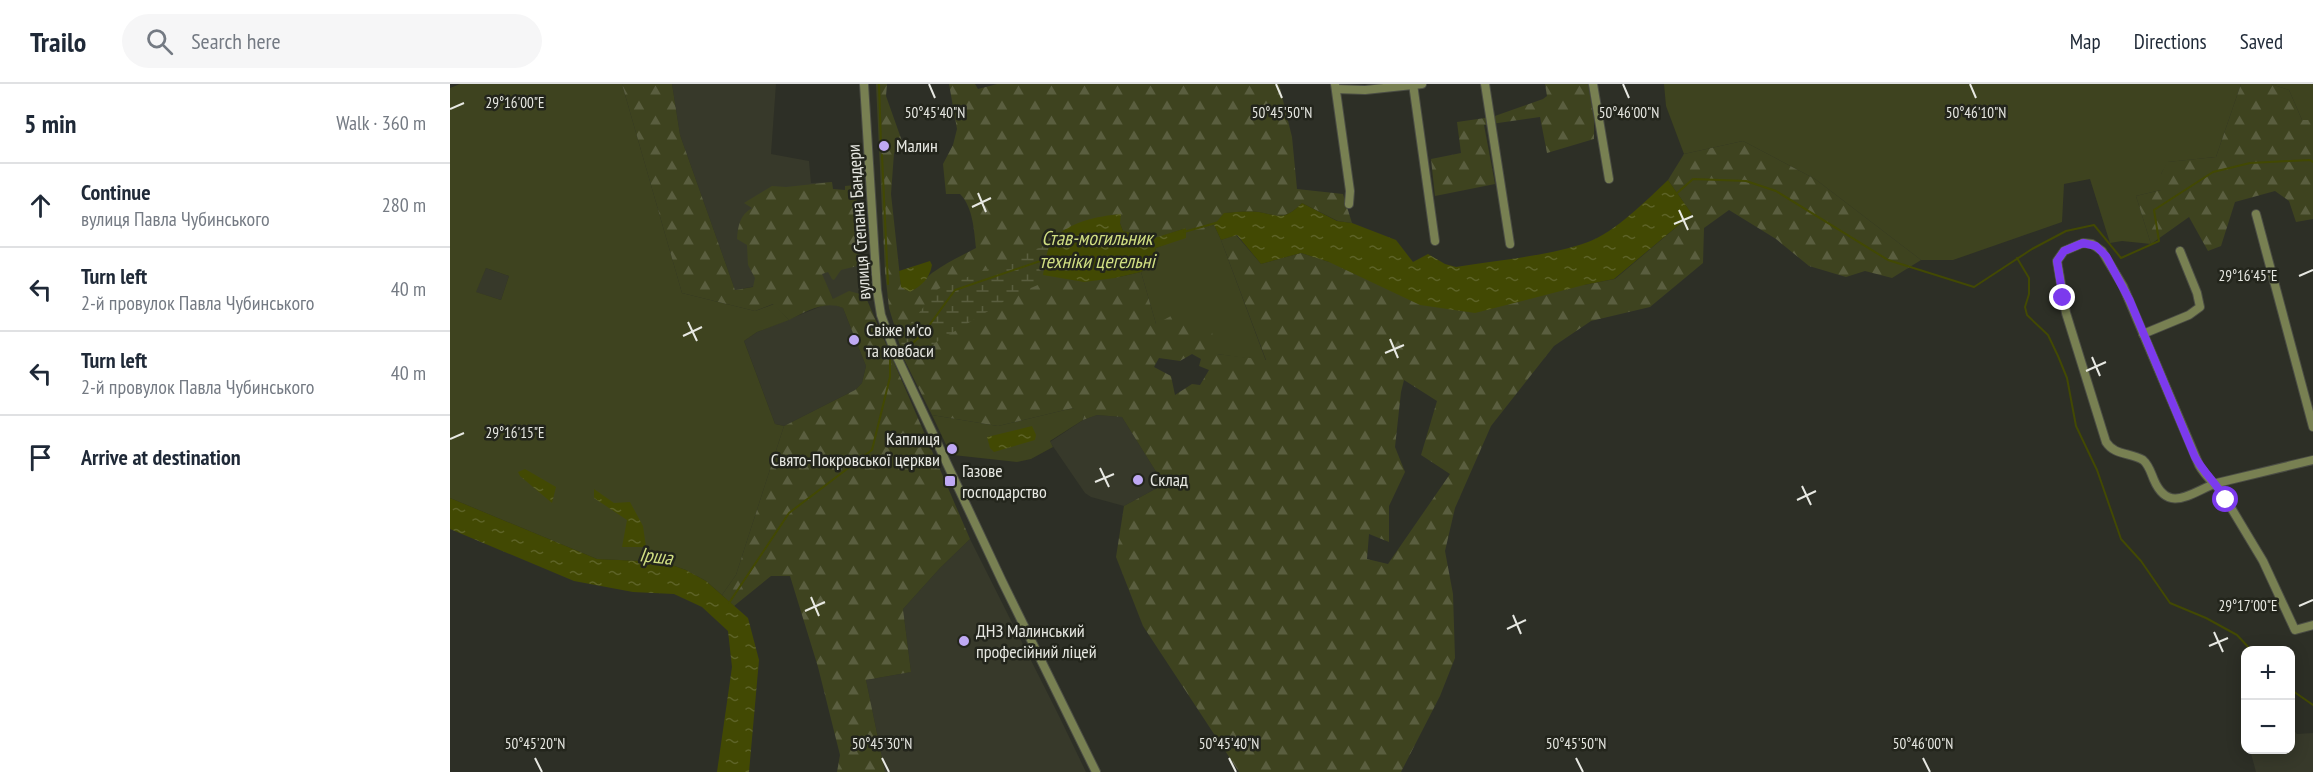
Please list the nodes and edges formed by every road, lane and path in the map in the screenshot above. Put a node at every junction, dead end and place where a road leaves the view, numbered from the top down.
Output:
1 (864, 84) edge
2 (1416, 84) edge
3 (1485, 84) edge
4 (1593, 84) edge
5 (1336, 87) edge
6 (1610, 178) dead end
7 (1349, 204) dead end
8 (2256, 214) dead end
9 (1435, 241) dead end
10 (1510, 244) dead end
11 (2180, 251) dead end
12 (2143, 333) junction
13 (2313, 428) edge
14 (2313, 460) edge
15 (2214, 484) junction
16 (2313, 625) edge
17 (1096, 772) edge

1 - 17 street, вулиця Степана Бандери
2 - 5 street
2 - 9 street
3 - 10 street
4 - 6 street
5 - 7 street
8 - 13 street
11 - 12 street
12 - 15 street
12 - 15 street
14 - 15 street
15 - 16 street

